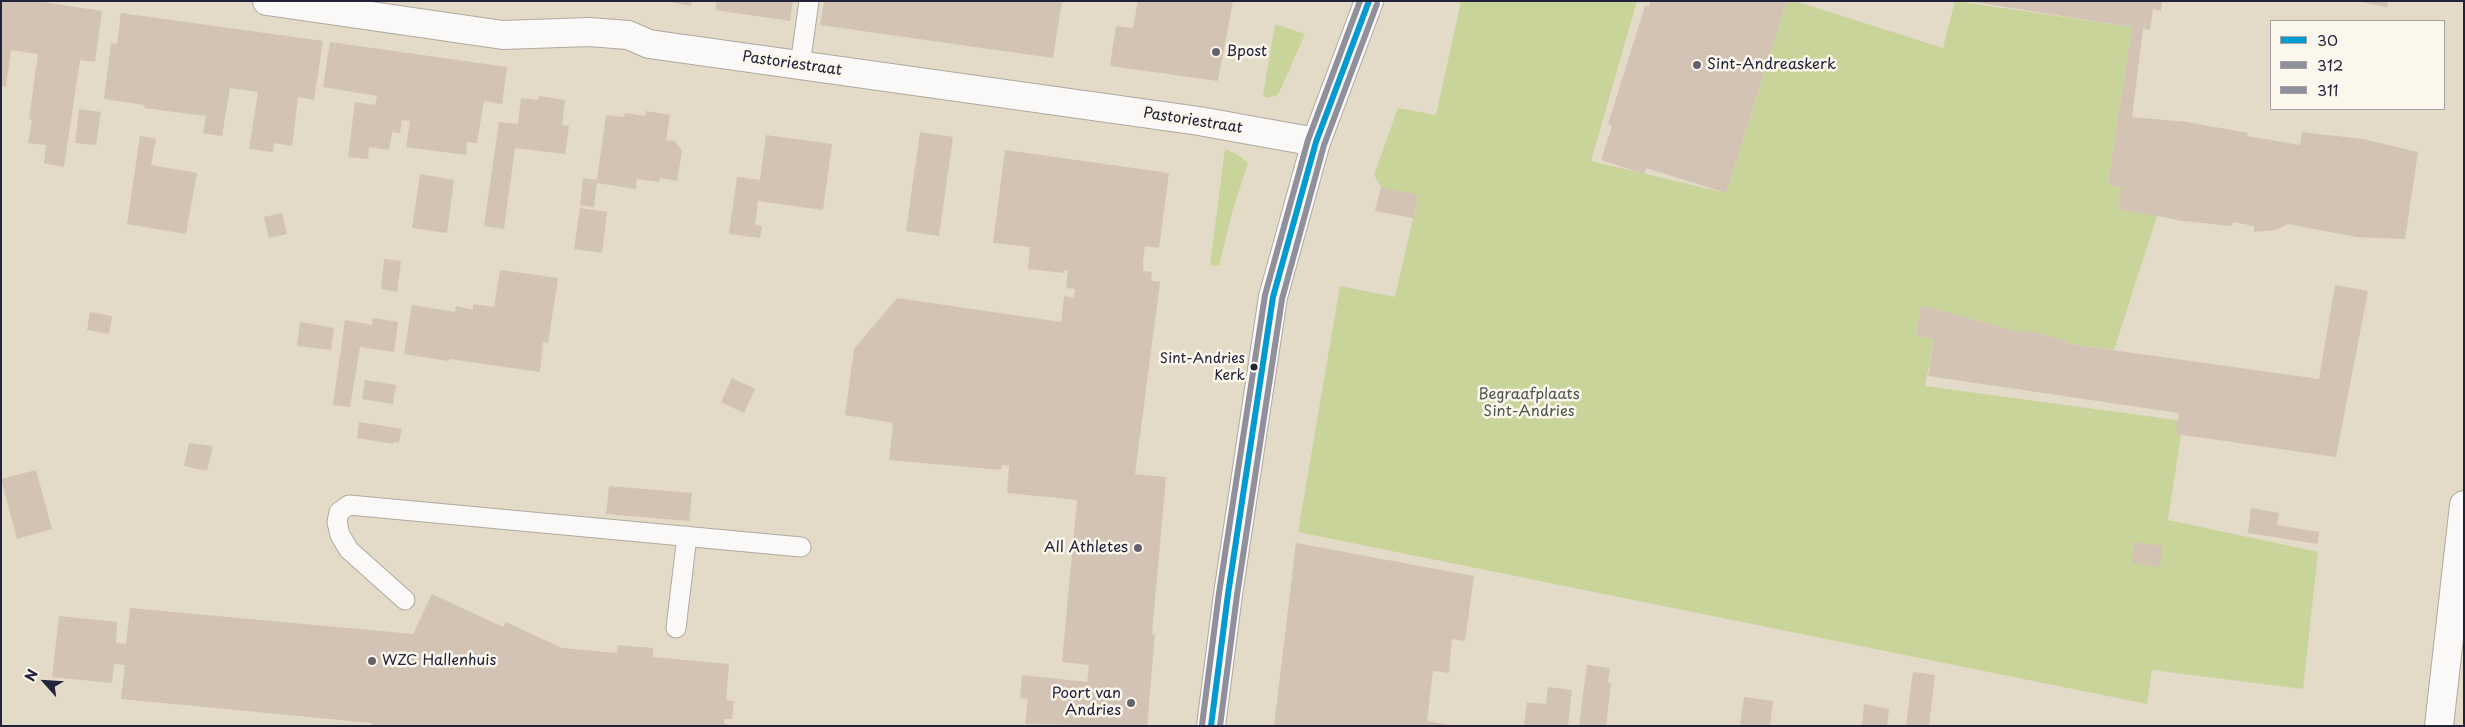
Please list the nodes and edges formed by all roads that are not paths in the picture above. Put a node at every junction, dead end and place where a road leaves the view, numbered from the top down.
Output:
1 (267, 1) edge
2 (809, 1) edge
3 (1369, 1) edge
4 (800, 65) junction
5 (1316, 142) junction
6 (2464, 505) edge
7 (687, 536) junction
8 (801, 547) dead end
9 (405, 600) dead end
10 (676, 628) dead end
11 (1211, 726) edge
12 (2439, 726) edge

1 - 4 street, Pastoriestraat
2 - 4 lane
3 - 5 street
4 - 5 street, Pastoriestraat
5 - 11 street
6 - 12 street
7 - 8 lane
7 - 9 lane
7 - 10 lane

